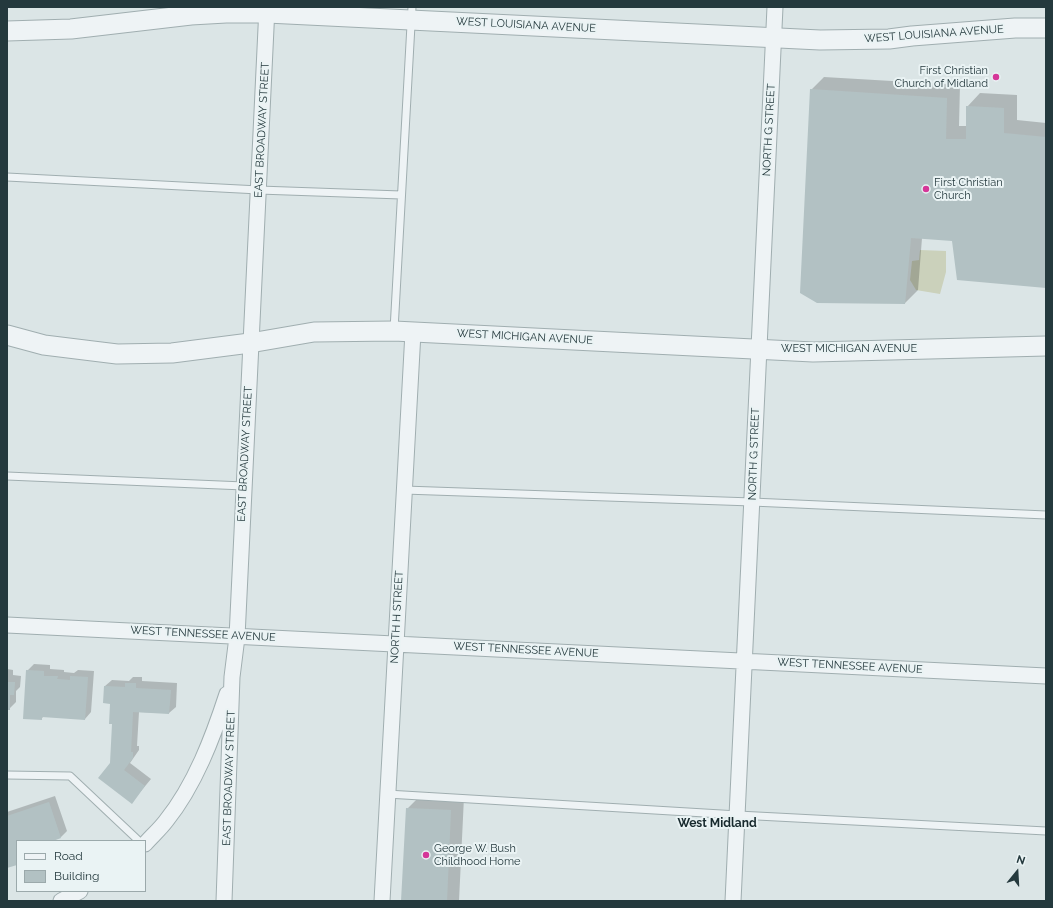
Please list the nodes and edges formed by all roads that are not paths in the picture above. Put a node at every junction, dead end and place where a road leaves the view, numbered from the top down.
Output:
1 (775, 7) edge
2 (267, 10) edge
3 (411, 13) edge
4 (1046, 28) edge
5 (7, 31) edge
6 (774, 38) junction
7 (7, 177) edge
8 (259, 190) junction
9 (401, 195) junction
10 (394, 331) junction
11 (413, 332) junction
12 (7, 335) edge
13 (250, 343) junction
14 (1046, 346) edge
15 (758, 349) junction
16 (7, 476) edge
17 (244, 486) junction
18 (404, 490) junction
19 (752, 502) junction
20 (1046, 515) edge
21 (7, 624) edge
22 (237, 637) junction
23 (396, 644) junction
24 (745, 661) junction
25 (1046, 676) edge
26 (232, 677) junction
27 (7, 775) edge
28 (387, 794) junction
29 (738, 815) junction
30 (1046, 831) edge
31 (139, 840) edge
32 (146, 843) edge
33 (78, 892) edge
34 (61, 901) edge
35 (224, 901) edge
36 (382, 901) edge
37 (733, 901) edge

1 - 6 street, NORTH G STREET
2 - 3 street, WEST LOUISIANA AVENUE
2 - 5 street, WEST LOUISIANA AVENUE
2 - 8 street, EAST BROADWAY STREET
3 - 6 street, WEST LOUISIANA AVENUE
3 - 9 lane
4 - 6 street, WEST LOUISIANA AVENUE
6 - 15 street, NORTH G STREET
7 - 8 lane
8 - 9 lane
8 - 13 street, EAST BROADWAY STREET
9 - 10 lane
10 - 11 street, WEST MICHIGAN AVENUE
10 - 13 street, WEST MICHIGAN AVENUE
11 - 15 street, WEST MICHIGAN AVENUE
11 - 18 street, NORTH H STREET
12 - 13 street, WEST MICHIGAN AVENUE
13 - 17 street, EAST BROADWAY STREET
14 - 15 street, WEST MICHIGAN AVENUE
15 - 19 street, NORTH G STREET
16 - 17 lane
17 - 22 street, EAST BROADWAY STREET
18 - 19 lane
18 - 23 street, NORTH H STREET
19 - 20 lane
19 - 24 street, NORTH G STREET
21 - 22 street, WEST TENNESSEE AVENUE
22 - 23 street, WEST TENNESSEE AVENUE
22 - 26 street, EAST BROADWAY STREET
23 - 24 street, WEST TENNESSEE AVENUE
23 - 28 street, NORTH H STREET
24 - 25 street, WEST TENNESSEE AVENUE
24 - 29 street, NORTH G STREET
26 - 32 street
26 - 35 street, EAST BROADWAY STREET
27 - 31 lane
28 - 29 lane
28 - 36 street, NORTH H STREET
29 - 30 lane
29 - 37 street, NORTH G STREET
33 - 34 street

